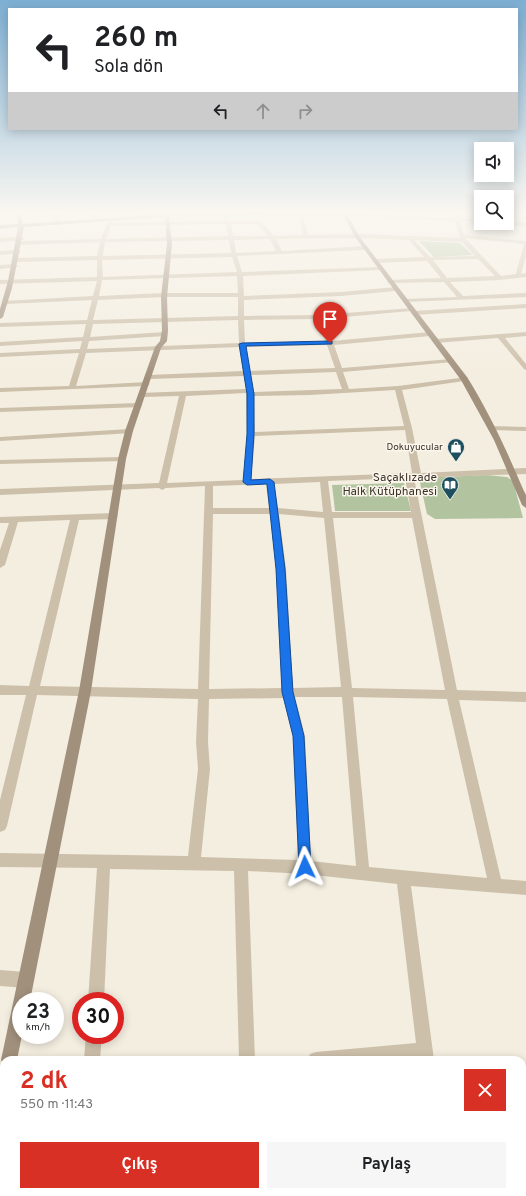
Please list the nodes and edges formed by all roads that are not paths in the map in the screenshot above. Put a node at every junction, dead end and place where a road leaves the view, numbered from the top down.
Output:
1 (14, 268) edge
2 (101, 268) edge
3 (167, 268) edge
4 (238, 268) edge
5 (380, 268) joint
6 (436, 268) edge
7 (490, 268) edge
8 (520, 268) edge
9 (240, 274) junction
10 (166, 276) junction
11 (518, 276) junction
12 (526, 276) edge
13 (100, 278) junction
14 (500, 278) junction
15 (445, 280) junction
16 (12, 281) junction
17 (0, 282) edge
18 (390, 282) junction
19 (396, 289) junction
20 (164, 295) junction
21 (526, 295) edge
22 (241, 296) junction
23 (0, 298) edge
24 (94, 298) junction
25 (462, 298) junction
26 (6, 300) junction
27 (405, 301) junction
28 (526, 306) edge
29 (413, 311) junction
30 (0, 316) edge
31 (318, 317) junction
32 (164, 319) junction
33 (241, 319) junction
34 (90, 321) junction
35 (0, 325) edge
36 (165, 334) junction
37 (430, 334) junction
38 (526, 334) edge
39 (500, 336) junction
40 (87, 338) junction
41 (435, 341) junction
42 (330, 343) junction
43 (0, 344) edge
44 (242, 344) junction
45 (158, 347) junction
46 (82, 351) junction
47 (0, 355) edge
48 (451, 362) junction
49 (526, 367) edge
50 (338, 370) junction
51 (248, 374) junction
52 (464, 379) junction
53 (147, 380) junction
54 (72, 388) junction
55 (398, 388) junction
56 (0, 390) edge
57 (346, 391) junction
58 (250, 392) junction
59 (183, 394) junction
60 (142, 395) junction
61 (138, 405) junction
62 (0, 410) edge
63 (408, 428) junction
64 (492, 428) junction
65 (526, 429) edge
66 (129, 431) junction
67 (250, 434) junction
68 (0, 439) edge
69 (122, 459) junction
70 (0, 462) edge
71 (512, 471) junction
72 (526, 472) edge
73 (413, 476) junction
74 (324, 479) junction
75 (247, 482) junction
76 (270, 482) junction
77 (209, 485) junction
78 (162, 487) junction
79 (118, 489) junction
80 (0, 492) edge
81 (526, 505) edge
82 (209, 511) junction
83 (273, 511) junction
84 (328, 515) junction
85 (416, 515) junction
86 (114, 516) junction
87 (75, 518) junction
88 (0, 520) edge
89 (14, 520) junction
90 (0, 566) edge
91 (0, 690) edge
92 (33, 690) junction
93 (84, 691) junction
94 (288, 692) junction
95 (347, 692) junction
96 (203, 694) junction
97 (452, 695) junction
98 (526, 698) edge
99 (0, 826) edge
100 (0, 860) edge
101 (49, 860) junction
102 (104, 861) junction
103 (194, 862) junction
104 (241, 864) junction
105 (305, 867) junction
106 (363, 874) junction
107 (403, 878) junction
108 (495, 885) junction
109 (525, 890) edge
110 (0, 978) edge
111 (26, 980) junction
112 (24, 992) edge
113 (97, 992) edge
114 (12, 1044) edge
115 (93, 1044) edge
116 (425, 1055) edge
117 (10, 1056) edge
118 (92, 1056) edge
119 (247, 1056) edge
120 (403, 1056) edge

1 - 16 street
2 - 13 street
3 - 10 street
4 - 9 street
5 - 9 street
5 - 18 street
6 - 15 street
7 - 14 street
8 - 11 street
9 - 10 street
9 - 22 street
10 - 13 street
10 - 20 street
11 - 12 street
11 - 14 street
13 - 16 street
13 - 24 street
14 - 15 street
15 - 18 street
15 - 25 street
16 - 17 street
16 - 26 street
18 - 19 street
19 - 22 street
19 - 27 street
20 - 22 street
20 - 24 street
20 - 32 street
21 - 25 street
22 - 33 street
23 - 26 street
24 - 26 street
24 - 34 street
25 - 27 street
26 - 30 street
27 - 29 street
28 - 29 street
29 - 31 street
29 - 37 street
31 - 33 street
31 - 42 street
32 - 33 street
32 - 34 street
32 - 36 street
33 - 44 street
34 - 35 street
34 - 40 street
36 - 40 street
36 - 45 street
37 - 41 street
37 - 42 street
38 - 39 street
39 - 41 street
39 - 49 street
40 - 43 street
40 - 46 street
41 - 48 street
42 - 44 street
42 - 50 street
44 - 45 street
44 - 51 street
45 - 46 street
45 - 53 street
46 - 47 street
46 - 54 street
48 - 50 street
48 - 52 street
50 - 51 street
50 - 57 street
51 - 53 street
51 - 58 street
52 - 55 street
52 - 64 street
53 - 54 street
53 - 60 street
54 - 56 street
55 - 57 street
55 - 63 street
57 - 58 street
58 - 59 street
58 - 67 street
59 - 60 street
59 - 78 street
60 - 61 street
61 - 62 street
61 - 66 street
63 - 67 street
63 - 73 street
64 - 65 street
64 - 71 street
66 - 68 street
66 - 69 street
67 - 75 street
69 - 70 street
69 - 79 street
71 - 72 street
71 - 73 street
71 - 81 street
73 - 74 street
73 - 85 street
74 - 76 street
74 - 84 street
75 - 76 street
75 - 77 street
76 - 83 street
77 - 78 street
77 - 82 street
78 - 79 street
79 - 80 street
79 - 86 street
82 - 83 street
82 - 96 street
83 - 84 street
83 - 94 street
84 - 85 street
84 - 95 street
85 - 97 street
86 - 87 street
86 - 93 street
87 - 89 street
87 - 92 street
88 - 89 street
89 - 90 street
91 - 92 street
92 - 93 street
92 - 99 street
93 - 96 street
93 - 101 street
94 - 95 street
94 - 96 street
94 - 105 street
95 - 97 street
95 - 106 street
96 - 103 street
97 - 98 street
97 - 108 street
100 - 101 street
101 - 102 street
101 - 111 street
102 - 103 street
102 - 113 street
103 - 104 street
104 - 105 street
104 - 119 street
105 - 106 street
106 - 107 street
107 - 108 street
107 - 116 street
108 - 109 street
110 - 111 street
111 - 112 street
114 - 117 street
115 - 118 street
116 - 120 street

